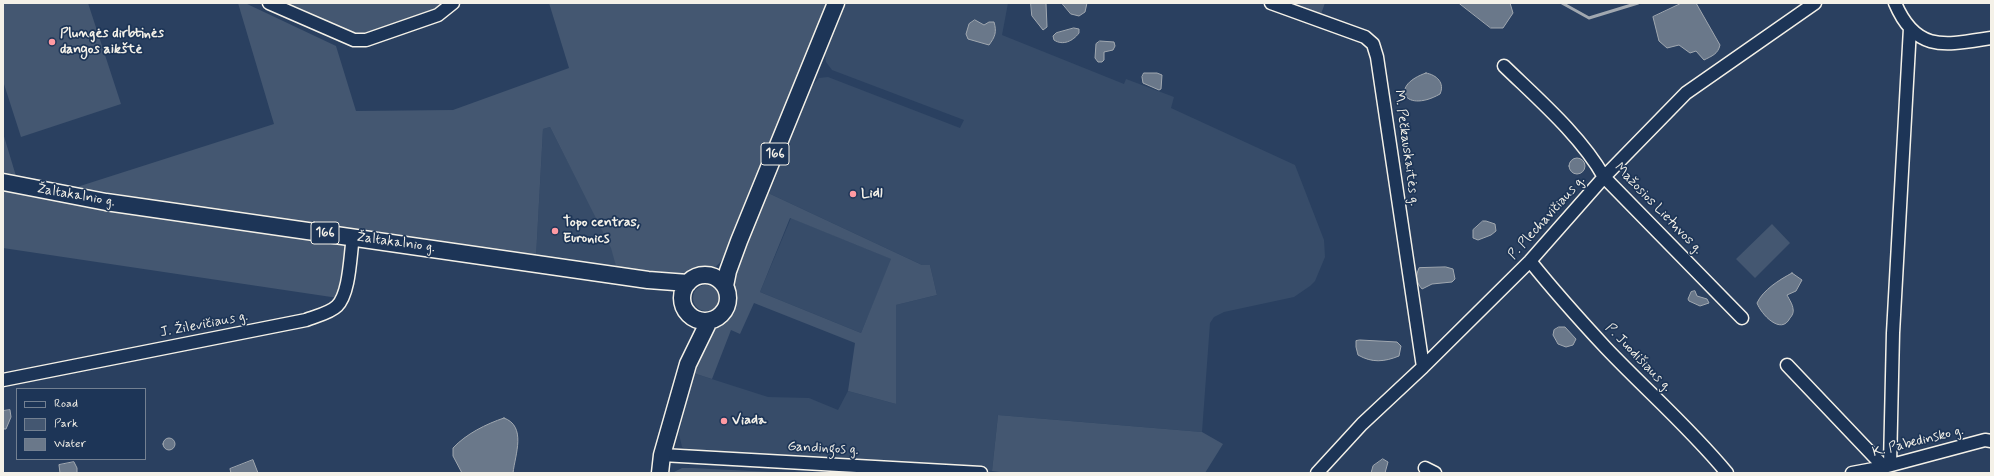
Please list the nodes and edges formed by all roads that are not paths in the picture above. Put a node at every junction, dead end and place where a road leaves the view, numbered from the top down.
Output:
1 (269, 3) edge
2 (453, 3) edge
3 (836, 3) edge
4 (1271, 3) edge
5 (1815, 3) edge
6 (1894, 3) edge
7 (1910, 28) junction
8 (1991, 38) edge
9 (1504, 66) dead end
10 (1604, 178) junction
11 (3, 182) edge
12 (353, 237) junction
13 (739, 241) junction
14 (1530, 261) junction
15 (711, 276) junction
16 (648, 280) junction
17 (688, 283) junction
18 (725, 286) junction
19 (682, 298) junction
20 (690, 316) junction
21 (1742, 318) dead end
22 (709, 321) junction
23 (688, 364) junction
24 (1787, 365) dead end
25 (1423, 367) junction
26 (3, 380) edge
27 (1991, 441) edge
28 (662, 455) junction
29 (1887, 466) junction
30 (660, 473) edge
31 (981, 473) edge
32 (1317, 473) edge
33 (1727, 473) edge
34 (1852, 473) edge

1 - 2 street
3 - 13 main road, 166
4 - 25 street, M. Pečkauskaitės g.
5 - 10 street, P. Plechavičiaus g.
6 - 7 street
7 - 8 street
7 - 29 street
9 - 10 street, Mažosios Lietuvos g.
10 - 14 street, P. Plechavičiaus g.
10 - 21 street, Mažosios Lietuvos g.
11 - 12 main road, Žaltakalnio g. / 166
12 - 16 main road, Žaltakalnio g. / 166
12 - 26 street, J. Žilevičiaus g.
13 - 15 main road, 166
13 - 18 main road, 166
14 - 25 street, P. Plechavičiaus g.
14 - 33 street, P. Juodišiaus g.
15 - 17 main road, 166
15 - 18 main road
16 - 17 main road, Žaltakalnio g. / 166
16 - 19 main road, Žaltakalnio g. / 166
17 - 19 main road
18 - 22 main road, 166
19 - 20 main road
20 - 22 main road
20 - 23 main road
22 - 23 main road
23 - 28 main road
24 - 29 street
25 - 32 street, P. Plechavičiaus g.
27 - 29 street, K. Pabedinsko g.
28 - 30 main road
28 - 31 street, Gandingos g.
29 - 34 street, K. Pabedinsko g.

